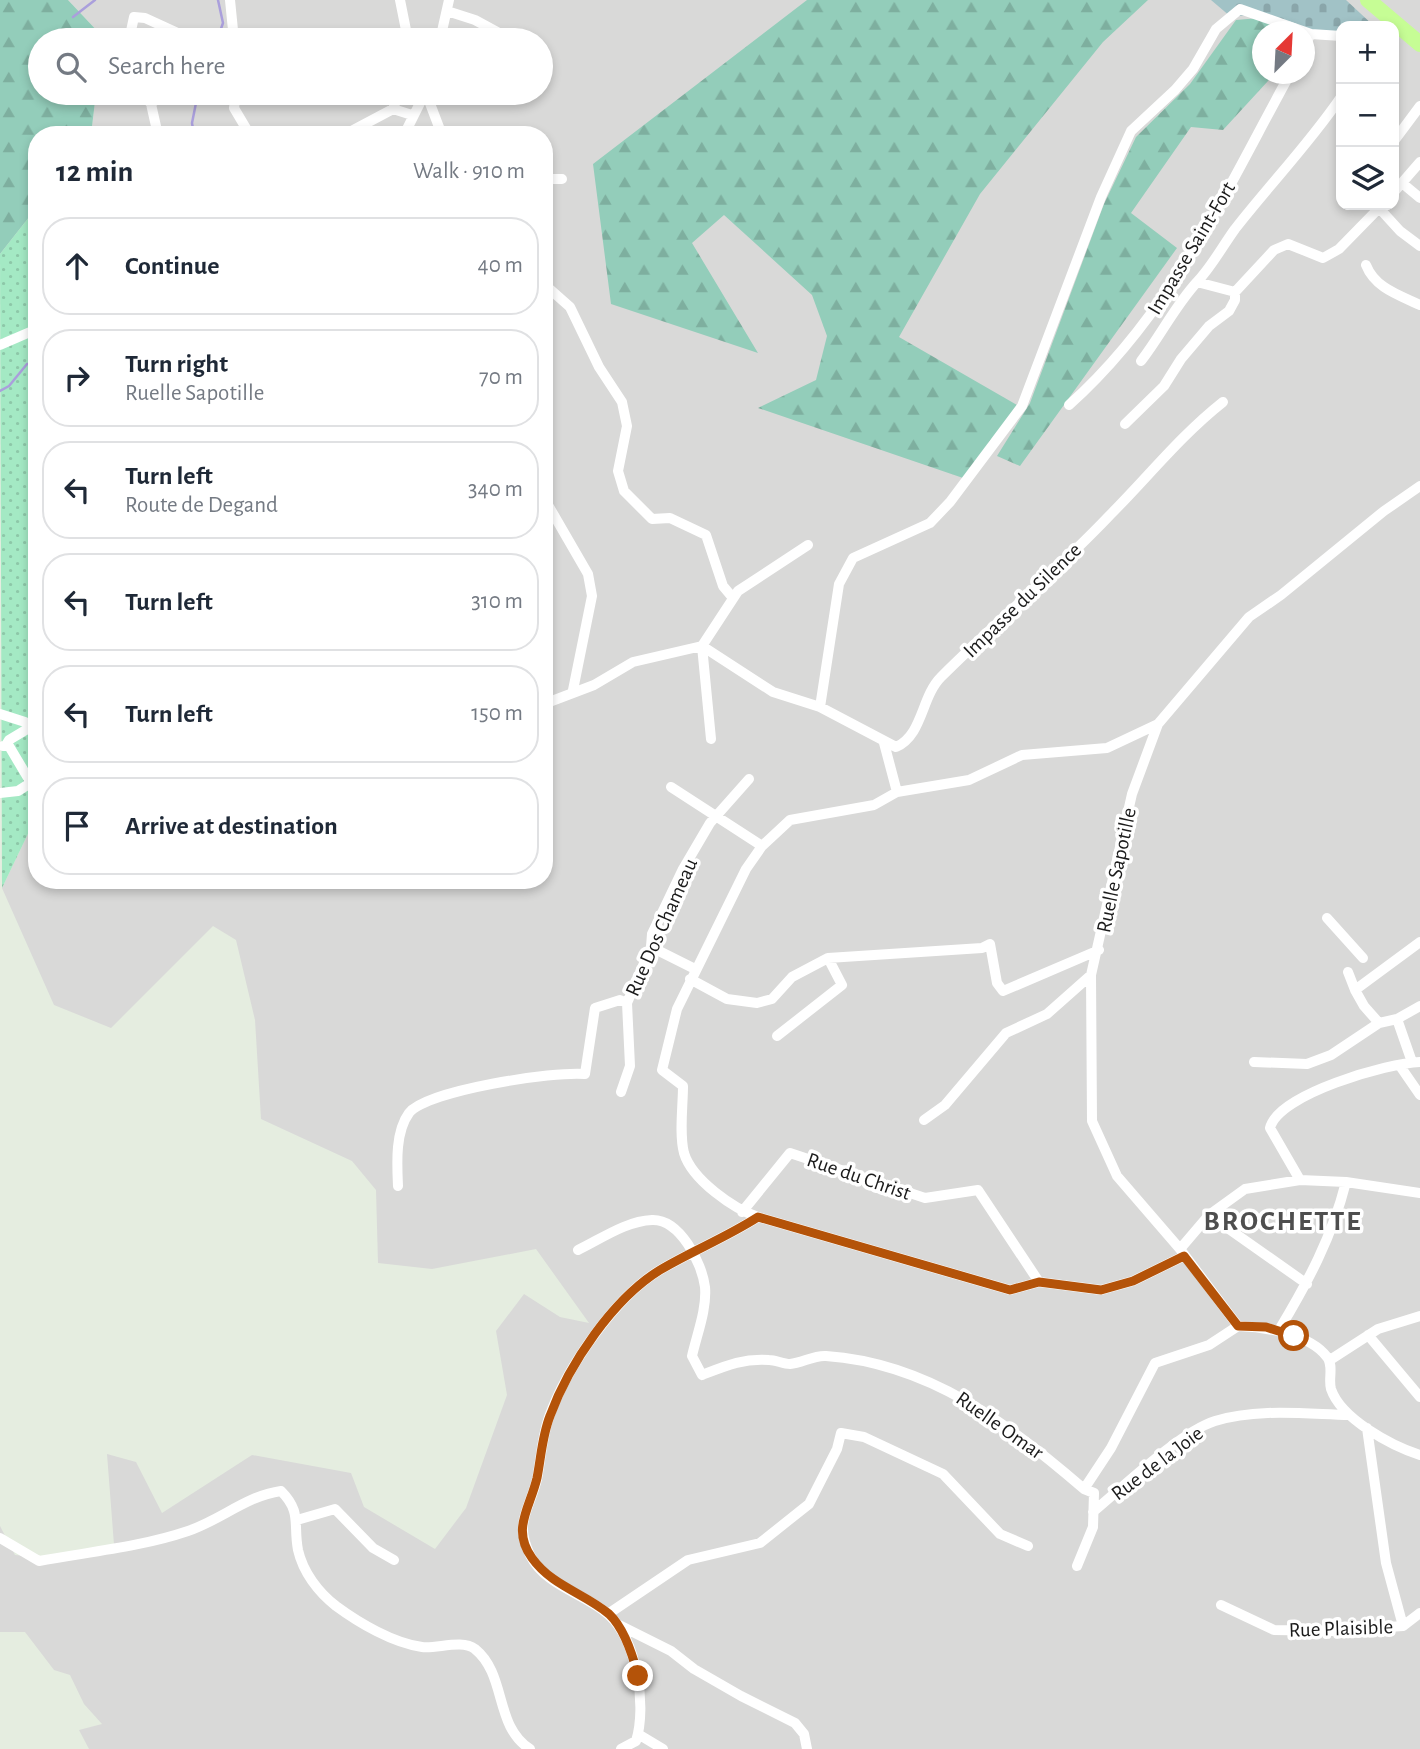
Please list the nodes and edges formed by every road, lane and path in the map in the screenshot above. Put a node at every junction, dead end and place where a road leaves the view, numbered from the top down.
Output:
1 (230, 0) edge
2 (400, 0) edge
3 (1368, 0) edge
4 (448, 5) edge
5 (1274, 21) edge
6 (1388, 21) edge
7 (132, 28) edge
8 (167, 28) edge
9 (233, 28) edge
10 (406, 28) edge
11 (443, 28) edge
12 (490, 28) edge
13 (1399, 29) edge
14 (1315, 34) edge
15 (1336, 36) edge
16 (1420, 44) edge
17 (1285, 84) edge
18 (1336, 104) edge
19 (151, 105) edge
20 (234, 105) edge
21 (394, 105) edge
22 (418, 105) edge
23 (431, 105) edge
24 (1420, 106) edge
25 (393, 109) junction
26 (412, 115) junction
27 (156, 126) edge
28 (244, 126) edge
29 (361, 126) edge
30 (408, 126) edge
31 (439, 126) edge
32 (1399, 134) edge
33 (1420, 162) edge
34 (553, 178) edge
35 (562, 178) dead end
36 (1399, 187) edge
37 (1399, 188) edge
38 (1420, 198) edge
39 (1378, 210) edge
40 (1383, 210) edge
41 (1420, 246) edge
42 (1366, 265) dead end
43 (1197, 282) junction
44 (553, 292) edge
45 (1235, 292) junction
46 (1420, 305) edge
47 (28, 333) edge
48 (0, 345) edge
49 (1141, 360) dead end
50 (1223, 402) dead end
51 (1069, 405) dead end
52 (1125, 424) dead end
53 (1420, 486) edge
54 (553, 514) edge
55 (808, 545) dead end
56 (733, 598) junction
57 (702, 646) junction
58 (573, 690) junction
59 (553, 700) edge
60 (820, 707) junction
61 (0, 714) edge
62 (1158, 723) junction
63 (28, 726) edge
64 (28, 729) edge
65 (711, 739) dead end
66 (884, 743) junction
67 (3, 746) edge
68 (28, 774) edge
69 (749, 779) dead end
70 (28, 784) edge
71 (671, 787) dead end
72 (897, 792) junction
73 (2, 795) edge
74 (718, 815) junction
75 (762, 846) junction
76 (1327, 918) dead end
77 (1420, 942) edge
78 (651, 947) junction
79 (1099, 950) junction
80 (828, 958) junction
81 (1363, 958) dead end
82 (1348, 972) dead end
83 (692, 974) junction
84 (1091, 975) junction
85 (1356, 990) junction
86 (627, 1003) junction
87 (1420, 1006) edge
88 (1397, 1019) junction
89 (1379, 1023) junction
90 (778, 1037) dead end
91 (1254, 1062) dead end
92 (1416, 1062) edge
93 (1400, 1066) junction
94 (621, 1092) dead end
95 (1420, 1096) edge
96 (924, 1120) dead end
97 (1300, 1180) junction
98 (1346, 1182) junction
99 (398, 1186) dead end
100 (1420, 1193) edge
101 (742, 1212) junction
102 (1209, 1215) junction
103 (758, 1217) junction
104 (578, 1250) dead end
105 (1182, 1253) junction
106 (692, 1254) junction
107 (1039, 1282) junction
108 (1307, 1284) junction
109 (1420, 1316) edge
110 (1238, 1326) junction
111 (1279, 1330) junction
112 (1368, 1335) junction
113 (1330, 1360) junction
114 (1420, 1397) edge
115 (1349, 1415) junction
116 (1367, 1428) junction
117 (1420, 1455) edge
118 (1084, 1489) junction
119 (1094, 1511) junction
120 (297, 1520) junction
121 (0, 1538) edge
122 (1028, 1546) dead end
123 (394, 1560) dead end
124 (1077, 1566) dead end
125 (1221, 1605) dead end
126 (1420, 1613) edge
127 (608, 1614) junction
128 (617, 1624) junction
129 (1403, 1626) junction
130 (638, 1734) junction
131 (530, 1749) edge
132 (621, 1749) edge
133 (663, 1749) edge
134 (807, 1749) edge

1 - 9 street
2 - 10 street
3 - 6 main road
4 - 11 street
4 - 12 street
5 - 60 street
7 - 8 street
13 - 16 main road
14 - 15 street
17 - 51 street, Impasse Saint-Fort
18 - 43 street
19 - 27 street
20 - 28 street
21 - 25 street
22 - 26 street
23 - 31 street
24 - 32 street
25 - 26 street
25 - 29 street
26 - 30 street
33 - 36 street
34 - 35 street
37 - 38 street
39 - 45 street
40 - 41 street
42 - 46 street
43 - 45 street
43 - 49 street
44 - 56 street
45 - 52 street
47 - 48 street
50 - 66 street, Impasse du Silence
53 - 62 street, Ruelle Sapotille
54 - 58 street
55 - 56 street
56 - 57 street
57 - 58 street
57 - 60 street
57 - 65 street
58 - 59 street
60 - 66 street
61 - 63 street
62 - 72 street
62 - 79 street, Ruelle Sapotille
64 - 67 street
66 - 72 street
67 - 68 street
69 - 74 street, Rue Dos Chameau
70 - 73 street
71 - 74 street
72 - 75 street
74 - 75 street
74 - 78 street, Rue Dos Chameau
75 - 83 street
76 - 81 street
77 - 85 street
78 - 83 street
78 - 86 street, Rue Dos Chameau
79 - 80 street
79 - 84 street, Ruelle Sapotille
80 - 83 street
80 - 90 street
82 - 85 street
83 - 101 street
84 - 96 street
84 - 105 street, Ruelle Sapotille
85 - 89 street
86 - 94 street, Rue Dos Chameau
86 - 99 street
87 - 88 street
88 - 89 street
88 - 92 street
89 - 91 street
92 - 93 street
93 - 95 street
93 - 97 street
97 - 98 street
97 - 102 street
98 - 100 street
98 - 108 street
101 - 103 street
101 - 107 street, Rue du Christ
102 - 105 street
102 - 108 street
103 - 106 street
103 - 107 street
104 - 106 street
105 - 107 street
105 - 110 street, Ruelle Sapotille
106 - 118 street, Ruelle Omar
106 - 127 street
108 - 111 street
109 - 112 street
110 - 111 street
110 - 118 street
111 - 113 street
112 - 113 street
112 - 114 street
113 - 115 street
115 - 116 street
115 - 119 street, Rue de la Joie
116 - 117 street
116 - 129 street
118 - 119 street, Ruelle Omar
119 - 124 street
120 - 121 street
120 - 123 street
120 - 131 street
122 - 127 street
125 - 129 street, Rue Plaisible
126 - 129 street, Rue Plaisible
127 - 128 street
128 - 130 street
128 - 134 street
130 - 132 street
130 - 133 street

